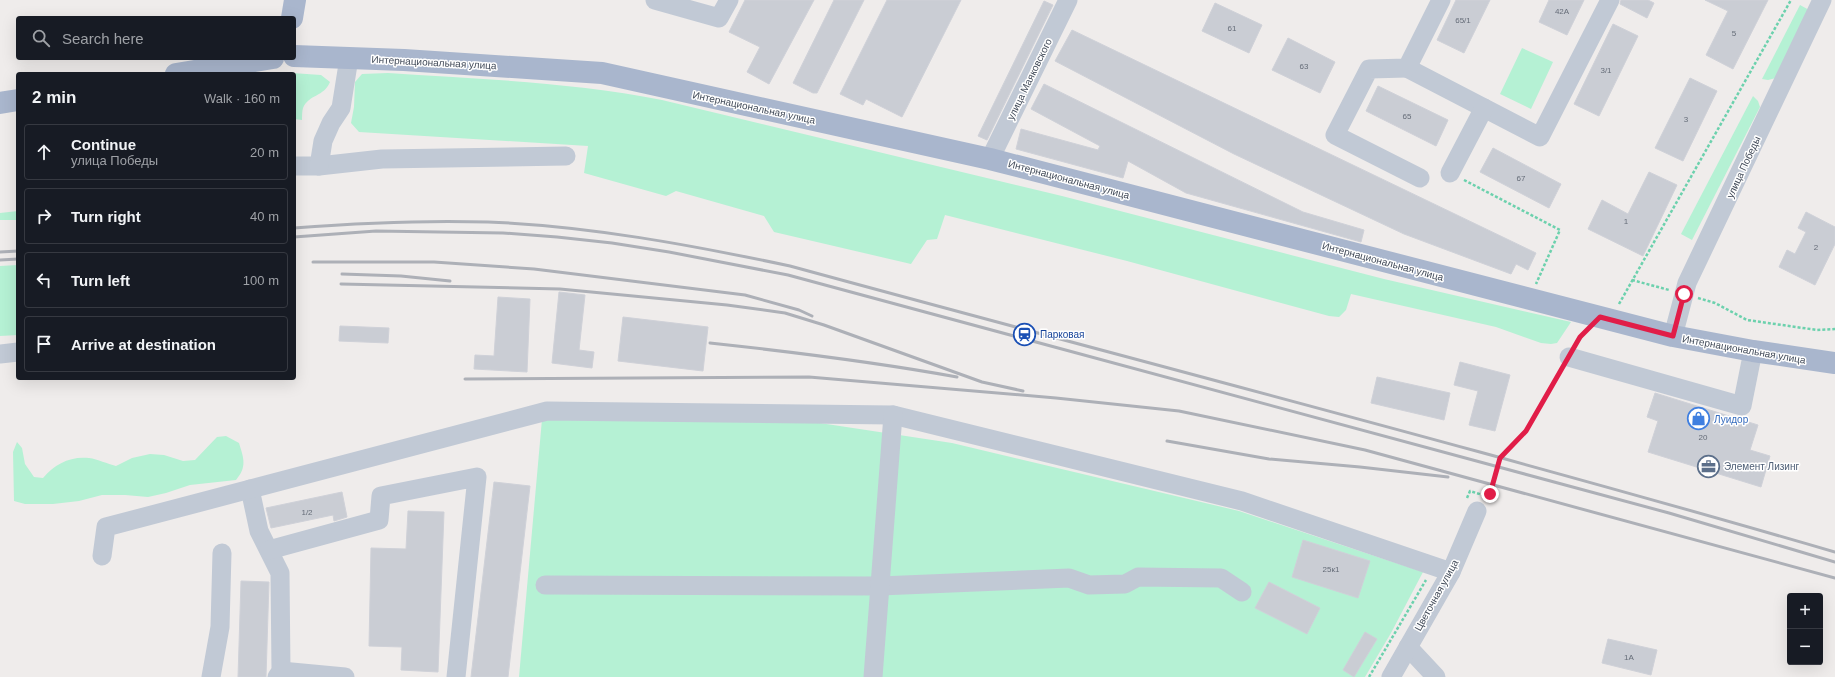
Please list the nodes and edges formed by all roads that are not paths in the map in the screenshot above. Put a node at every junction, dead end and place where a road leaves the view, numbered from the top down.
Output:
1 (296, 0) edge
2 (655, 0) edge
3 (729, 0) edge
4 (1068, 0) edge
5 (1441, 0) edge
6 (1610, 0) edge
7 (1822, 0) edge
8 (292, 16) edge
9 (296, 56) edge
10 (349, 58) junction
11 (261, 60) edge
12 (1407, 68) junction
13 (188, 72) edge
14 (16, 100) edge
15 (0, 103) edge
16 (1484, 108) junction
17 (566, 156) dead end
18 (990, 159) junction
19 (296, 166) edge
20 (319, 166) junction
21 (1450, 173) road end
22 (1420, 178) dead end
23 (1673, 336) junction
24 (1754, 351) junction
25 (16, 352) edge
26 (0, 354) edge
27 (1569, 357) road end
28 (1835, 363) edge
29 (893, 415) junction
30 (250, 489) junction
31 (1477, 511) dead end
32 (269, 550) junction
33 (222, 553) dead end
34 (102, 556) dead end
35 (1443, 569) junction
36 (545, 585) dead end
37 (880, 586) junction
38 (1242, 592) dead end
39 (1408, 647) junction
40 (279, 674) edge
41 (211, 677) edge
42 (345, 677) edge
43 (456, 677) edge
44 (873, 677) edge
45 (1391, 677) edge
46 (1436, 677) edge

1 - 8 main road
2 - 3 street
4 - 18 street, улица Маяковского
5 - 12 street
6 - 16 street
7 - 23 street, улица Победы
9 - 10 main road, Интернациональная улица
10 - 18 main road, Интернациональная улица
10 - 20 street
11 - 13 main road
12 - 16 street
12 - 22 street
14 - 15 main road
16 - 21 street
17 - 20 street
18 - 23 main road, Интернациональная улица
19 - 20 street
23 - 24 main road, Интернациональная улица
24 - 27 street
24 - 28 main road, Интернациональная улица
25 - 26 street
29 - 30 street
29 - 35 street
29 - 37 street
30 - 32 street
30 - 34 street
31 - 35 street, Цветочная улица
32 - 40 street
32 - 43 street
33 - 41 street
35 - 39 street, Цветочная улица
36 - 37 street
37 - 38 street
37 - 44 street
39 - 45 street, Цветочная улица
39 - 46 street
40 - 42 street

